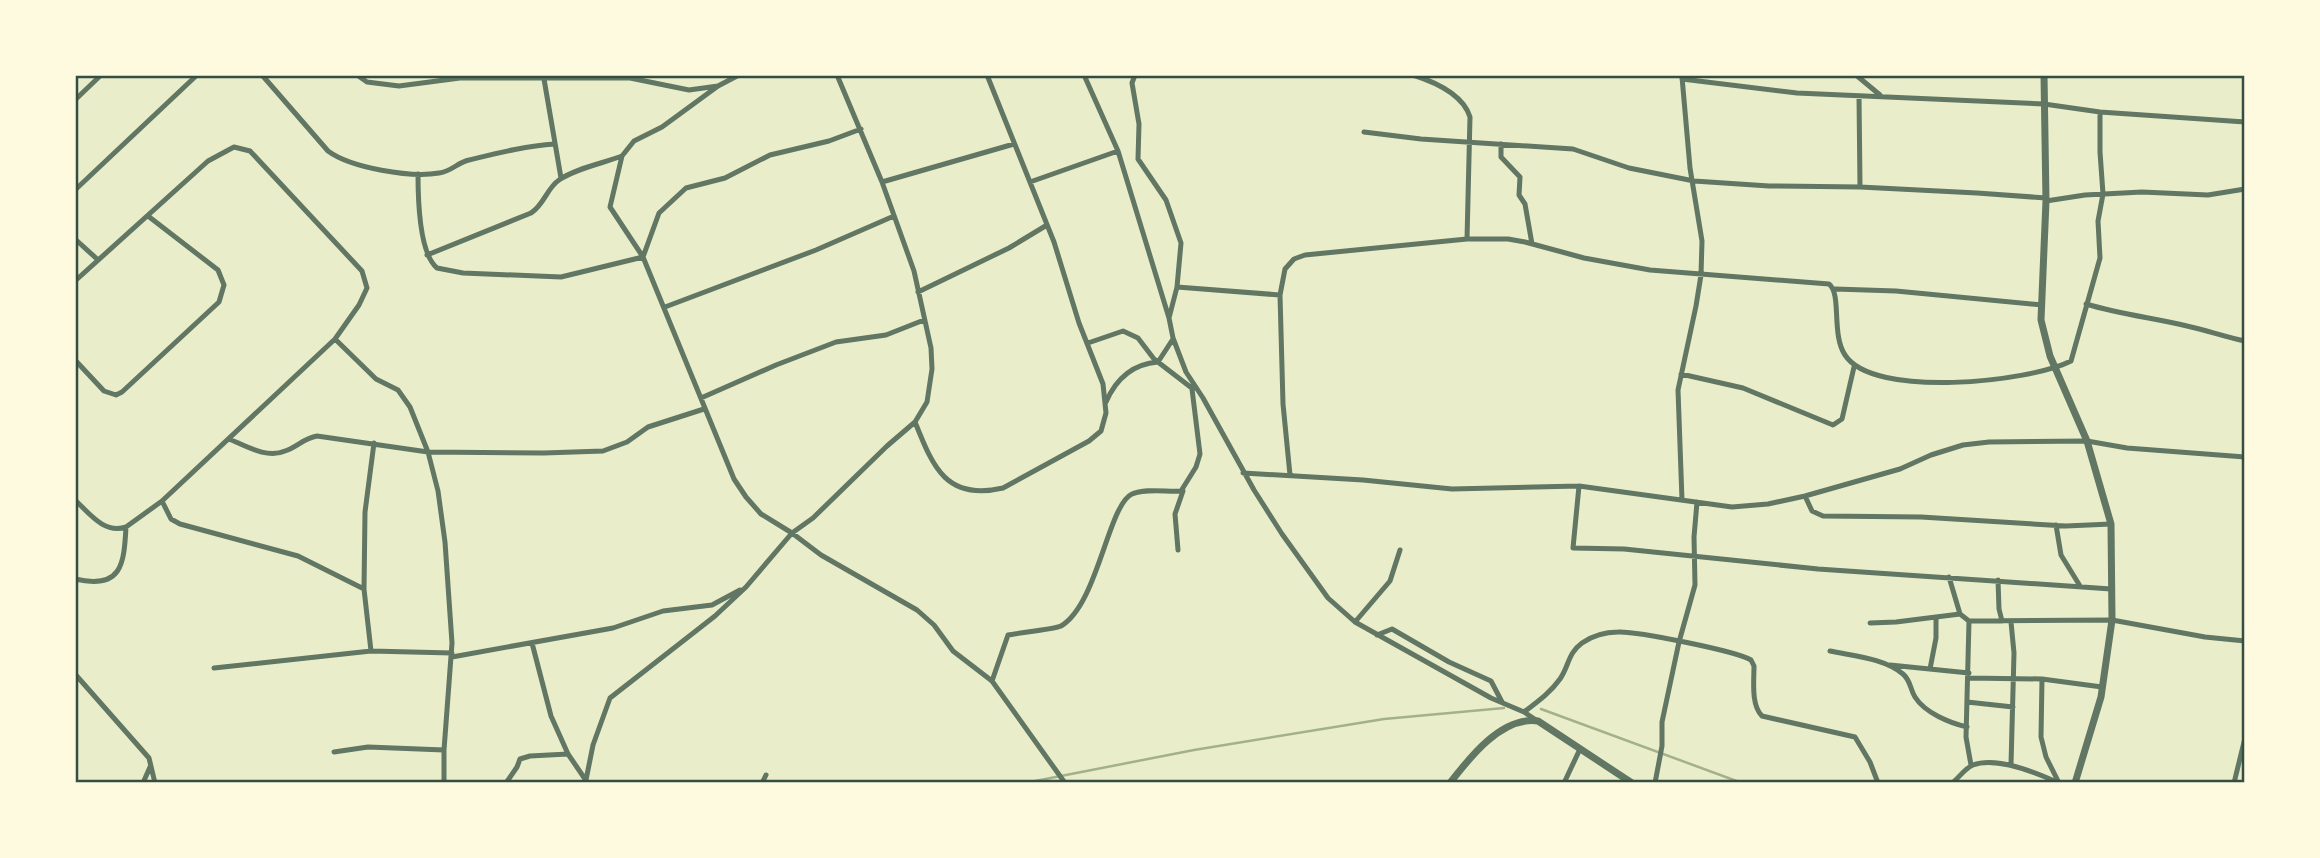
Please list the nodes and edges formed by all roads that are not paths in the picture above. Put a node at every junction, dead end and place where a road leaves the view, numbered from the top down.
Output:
1 (101, 75) edge
2 (197, 75) edge
3 (262, 75) edge
4 (356, 75) edge
5 (739, 75) edge
6 (837, 75) edge
7 (987, 75) edge
8 (1084, 75) edge
9 (1135, 75) edge
10 (1413, 75) edge
11 (1856, 75) edge
12 (2044, 75) edge
13 (1682, 77) edge
14 (447, 78) edge
15 (539, 78) edge
16 (646, 78) edge
17 (718, 86) junction
18 (1859, 96) junction
19 (1882, 96) junction
20 (75, 100) edge
21 (2044, 104) junction
22 (2100, 112) junction
23 (2245, 122) edge
24 (861, 129) junction
25 (1364, 132) dead end
26 (1470, 142) junction
27 (555, 144) junction
28 (1014, 144) junction
29 (1500, 144) junction
30 (1118, 151) junction
31 (622, 156) junction
32 (418, 174) junction
33 (561, 178) junction
34 (1694, 181) junction
35 (883, 182) junction
36 (1030, 182) junction
37 (1860, 187) junction
38 (2245, 189) edge
39 (75, 190) edge
40 (2103, 194) junction
41 (2046, 200) junction
42 (148, 216) junction
43 (894, 216) junction
44 (1047, 225) junction
45 (75, 239) edge
46 (1467, 239) junction
47 (1532, 244) junction
48 (427, 255) junction
49 (643, 257) junction
50 (97, 259) junction
51 (1701, 275) junction
52 (75, 281) edge
53 (1177, 287) junction
54 (1835, 289) junction
55 (918, 292) junction
56 (1280, 295) junction
57 (2086, 304) junction
58 (2042, 305) junction
59 (665, 307) junction
60 (1169, 318) junction
61 (924, 320) junction
62 (1173, 338) junction
63 (335, 339) junction
64 (2245, 341) edge
65 (1088, 343) junction
66 (75, 360) edge
67 (1158, 362) junction
68 (1854, 367) junction
69 (2056, 369) junction
70 (1681, 374) junction
71 (1192, 389) junction
72 (701, 398) junction
73 (1203, 398) junction
74 (1105, 405) junction
75 (704, 409) junction
76 (915, 422) junction
77 (229, 439) junction
78 (2087, 441) junction
79 (374, 443) junction
80 (428, 452) junction
81 (2245, 457) edge
82 (1243, 473) junction
83 (1290, 475) junction
84 (1187, 481) junction
85 (1579, 486) junction
86 (1805, 496) junction
87 (75, 500) edge
88 (1682, 500) junction
89 (162, 501) junction
90 (1697, 502) junction
91 (2110, 524) junction
92 (2056, 525) junction
93 (126, 527) junction
94 (792, 533) junction
95 (1178, 550) dead end
96 (1399, 550) dead end
97 (1694, 557) junction
98 (1949, 577) junction
99 (75, 579) edge
100 (1998, 580) junction
101 (2080, 586) junction
102 (746, 587) junction
103 (365, 589) junction
104 (2111, 589) junction
105 (1960, 614) junction
106 (1936, 618) junction
107 (2112, 620) junction
108 (1969, 621) junction
109 (2002, 621) junction
110 (1354, 622) junction
111 (1870, 622) dead end
112 (2011, 622) junction
113 (1377, 635) junction
114 (2245, 641) edge
115 (1678, 642) junction
116 (532, 643) junction
117 (371, 651) junction
118 (1830, 651) dead end
119 (452, 655) junction
120 (1887, 664) junction
121 (214, 668) dead end
122 (1930, 669) junction
123 (75, 674) edge
124 (1969, 675) junction
125 (2014, 678) junction
126 (2042, 679) junction
127 (992, 681) junction
128 (2102, 687) junction
129 (1967, 702) junction
130 (1502, 703) junction
131 (2013, 708) junction
132 (1524, 712) junction
133 (1538, 722) junction
134 (1967, 727) junction
135 (2245, 738) edge
136 (1580, 749) junction
137 (444, 750) junction
138 (334, 752) dead end
139 (568, 754) junction
140 (1971, 765) junction
141 (2011, 765) junction
142 (150, 767) junction
143 (766, 775) dead end
144 (586, 781) edge
145 (2075, 782) edge
146 (143, 783) edge
147 (155, 783) edge
148 (444, 783) edge
149 (506, 783) edge
150 (762, 783) edge
151 (1065, 783) edge
152 (1450, 783) edge
153 (1564, 783) edge
154 (1632, 783) edge
155 (1655, 783) edge
156 (1878, 783) edge
157 (1952, 783) edge
158 (2059, 783) edge
159 (2234, 783) edge

1 - 20 street
2 - 39 street
3 - 32 street
4 - 14 street
5 - 17 street
6 - 24 street
7 - 28 street
8 - 30 street
9 - 53 street
10 - 26 street
11 - 19 street
12 - 21 street
13 - 18 street
13 - 34 street
14 - 15 street
15 - 16 street
15 - 27 street
16 - 17 street
17 - 31 street
18 - 19 street
18 - 37 street
19 - 21 street
21 - 22 street
21 - 41 street
22 - 23 street
22 - 40 street
24 - 35 street
24 - 49 street
25 - 26 street
26 - 29 street
26 - 46 street
27 - 32 street
27 - 33 street
28 - 35 street
28 - 36 street
29 - 34 street
29 - 47 street
30 - 36 street
30 - 60 street
31 - 33 street
31 - 49 street
32 - 48 street
33 - 48 street
34 - 37 street
34 - 51 street
35 - 43 street
36 - 44 street
37 - 41 street
38 - 40 street
40 - 41 street
40 - 57 street
41 - 58 street
42 - 50 street
42 - 63 street
42 - 66 street
43 - 55 street
43 - 59 street
44 - 55 street
44 - 65 street
45 - 50 street
46 - 47 street
46 - 56 street
47 - 51 street
48 - 49 street
49 - 59 street
50 - 52 street
51 - 54 street
51 - 70 street
53 - 56 street
53 - 60 street
54 - 58 street
54 - 68 street
55 - 61 street
56 - 83 street
57 - 64 street
57 - 69 street
58 - 69 street
59 - 72 street
60 - 62 street
61 - 72 street
61 - 76 street
62 - 67 street
62 - 73 street
63 - 77 street
63 - 80 street
65 - 67 street
65 - 74 street
67 - 71 street
67 - 74 street
68 - 69 street
68 - 70 street
69 - 78 street
70 - 88 street
71 - 73 street
71 - 84 street
72 - 75 street
73 - 82 street
74 - 76 street
75 - 80 street
75 - 94 street
76 - 94 street
77 - 79 street
77 - 89 street
78 - 81 street
78 - 86 street
78 - 91 street
79 - 80 street
79 - 103 street
80 - 119 street
82 - 83 street
82 - 110 street
83 - 85 street
84 - 95 street
84 - 127 street
85 - 88 street
85 - 97 street
86 - 90 street
86 - 92 street
87 - 93 street
88 - 90 street
89 - 93 street
89 - 103 street
90 - 97 street
91 - 92 street
91 - 104 street
92 - 101 street
93 - 99 street
94 - 102 street
94 - 127 street
96 - 110 street
97 - 98 street
97 - 115 street
98 - 100 street
98 - 105 street
100 - 101 street
100 - 109 street
101 - 104 street
102 - 116 street
102 - 144 street
103 - 117 street
104 - 107 street
105 - 106 street
105 - 108 street
106 - 111 street
106 - 122 street
107 - 112 street
107 - 114 street
107 - 128 street
108 - 109 street
108 - 124 street
109 - 112 street
110 - 113 street
112 - 125 street
113 - 130 street
113 - 130 street
115 - 132 street
115 - 155 street
115 - 156 street
116 - 119 street
116 - 139 street
117 - 119 street
117 - 121 street
118 - 120 street
119 - 137 street
120 - 122 street
120 - 134 street
122 - 124 street
123 - 142 street
124 - 125 street
124 - 129 street
125 - 126 street
125 - 131 street
126 - 128 street
126 - 158 street
127 - 151 street
128 - 145 street
129 - 131 street
129 - 134 street
130 - 132 street
131 - 141 street
132 - 133 street
133 - 136 street
133 - 152 street
134 - 140 street
135 - 159 street
136 - 153 street
136 - 154 street
137 - 138 street
137 - 148 street
139 - 144 street
139 - 149 street
140 - 141 street
140 - 157 street
141 - 158 street
142 - 146 street
142 - 147 street
143 - 150 street

